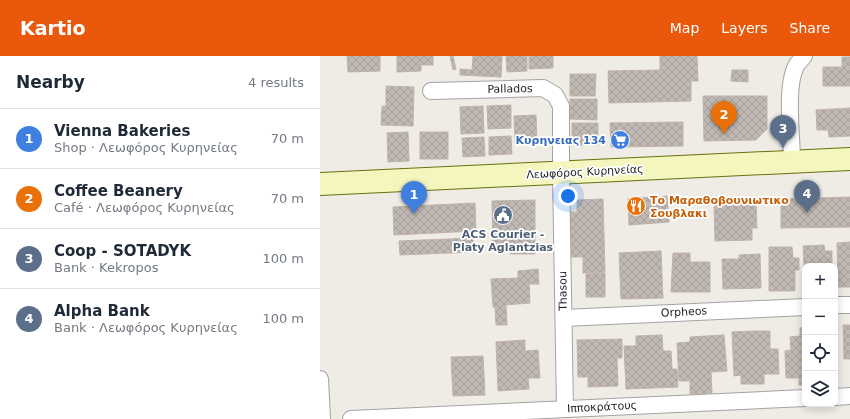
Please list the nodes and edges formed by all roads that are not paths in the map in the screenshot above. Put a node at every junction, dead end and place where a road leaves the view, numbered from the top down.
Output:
1 (804, 56) edge
2 (431, 91) dead end
3 (850, 159) edge
4 (792, 161) junction
5 (560, 174) junction
6 (320, 184) edge
7 (838, 305) edge
8 (850, 305) edge
9 (802, 307) edge
10 (564, 318) junction
11 (320, 379) edge
12 (850, 396) edge
13 (838, 397) edge
14 (802, 398) edge
15 (565, 409) junction
16 (601, 413) edge
17 (322, 419) edge
18 (351, 419) edge

1 - 4 street
2 - 5 street, Pallados
3 - 4 main road, Λεωφόρος Κυρηνείας
4 - 5 main road, Λεωφόρος Κυρηνείας
5 - 6 main road, Λεωφόρος Κυρηνείας
5 - 10 street, Thasou
7 - 8 street
9 - 10 street, Orpheos
10 - 15 street, Thasou
11 - 17 street
12 - 13 street
14 - 16 street, Ιπποκράτους
15 - 16 street, Ιπποκράτους
15 - 18 street, Ιπποκράτους

